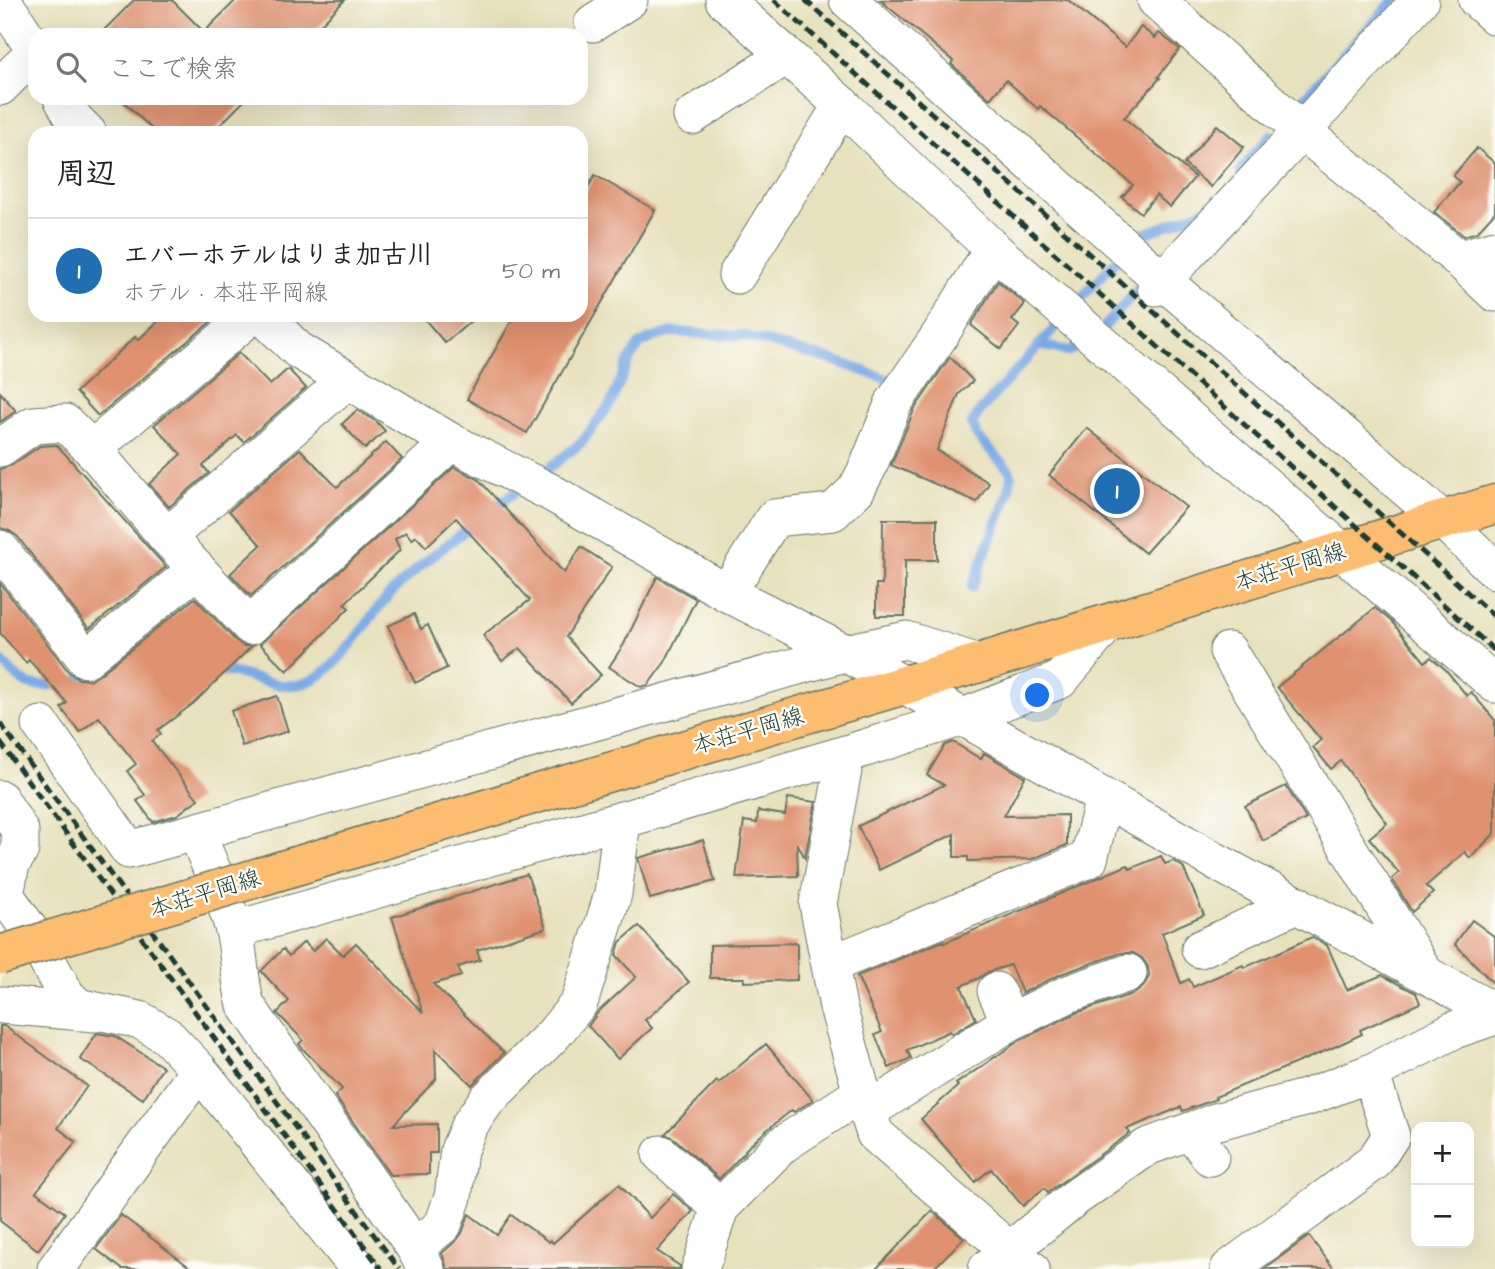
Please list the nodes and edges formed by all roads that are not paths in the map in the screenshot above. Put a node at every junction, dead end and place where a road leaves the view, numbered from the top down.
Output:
1 (2, 0) edge
2 (629, 0) edge
3 (724, 0) edge
4 (848, 0) edge
5 (1156, 0) edge
6 (1420, 0) edge
7 (1477, 0) edge
8 (1495, 16) edge
9 (593, 23) dead end
10 (28, 40) edge
11 (786, 56) junction
12 (28, 58) edge
13 (0, 87) edge
14 (66, 105) edge
15 (842, 106) junction
16 (692, 116) dead end
17 (81, 126) edge
18 (1302, 131) junction
19 (993, 249) junction
20 (1495, 249) edge
21 (1459, 259) junction
22 (737, 275) dead end
23 (1159, 284) junction
24 (1495, 293) edge
25 (244, 322) edge
26 (269, 322) edge
27 (347, 380) junction
28 (451, 442) junction
29 (0, 448) edge
30 (92, 449) junction
31 (1495, 504) edge
32 (1443, 520) junction
33 (167, 537) junction
34 (0, 549) edge
35 (1341, 551) junction
36 (197, 569) junction
37 (1495, 570) edge
38 (727, 593) junction
39 (1107, 624) junction
40 (1228, 651) dead end
41 (845, 653) junction
42 (979, 663) junction
43 (1495, 684) edge
44 (904, 685) junction
45 (963, 717) junction
46 (41, 725) dead end
47 (846, 754) junction
48 (1104, 798) junction
49 (0, 799) edge
50 (622, 820) junction
51 (197, 833) junction
52 (2, 895) edge
53 (1297, 904) junction
54 (234, 930) junction
55 (1200, 949) dead end
56 (0, 956) edge
57 (47, 963) junction
58 (831, 964) junction
59 (1424, 972) junction
60 (1128, 973) dead end
61 (1, 1005) edge
62 (114, 1014) junction
63 (1495, 1014) edge
64 (199, 1070) junction
65 (1370, 1073) junction
66 (864, 1102) junction
67 (661, 1154) dead end
68 (720, 1208) junction
69 (1009, 1263) edge
70 (423, 1264) edge
71 (56, 1269) edge
72 (359, 1269) edge
73 (700, 1269) edge
74 (1229, 1269) edge

1 - 10 street
2 - 9 street
3 - 11 street
4 - 23 street
5 - 18 street
6 - 18 street
7 - 8 street
11 - 15 street
11 - 16 street
12 - 13 street
14 - 17 street
15 - 19 street
15 - 22 street
18 - 21 street
18 - 23 street
19 - 35 street
19 - 38 street
20 - 21 street
21 - 24 street
23 - 32 street
25 - 30 street
26 - 27 street
27 - 28 street
27 - 33 street
28 - 36 street
28 - 38 street
29 - 30 street
30 - 33 street
31 - 32 main road, 本荘平岡線
32 - 35 main road, 本荘平岡線
32 - 37 street
33 - 36 street
34 - 36 street
35 - 39 main road, 本荘平岡線
35 - 43 street
38 - 41 street
39 - 42 main road, 本荘平岡線
39 - 45 street
40 - 59 street
41 - 42 street
41 - 44 street
41 - 51 street
42 - 44 main road, 本荘平岡線
44 - 45 street
44 - 56 main road, 本荘平岡線, bridge
45 - 47 street
45 - 48 street
46 - 51 street
47 - 50 street
47 - 58 street
48 - 53 street
48 - 58 street
49 - 52 street
50 - 54 street
50 - 70 street
51 - 54 street
52 - 57 street
53 - 55 street
53 - 59 street
54 - 70 street
57 - 61 street
57 - 62 street
58 - 66 street
59 - 63 street
60 - 66 street
61 - 62 street
62 - 64 street
63 - 65 street
64 - 71 street
64 - 72 street
65 - 69 street
65 - 74 street
66 - 68 street
66 - 69 street
67 - 68 street
68 - 73 street

